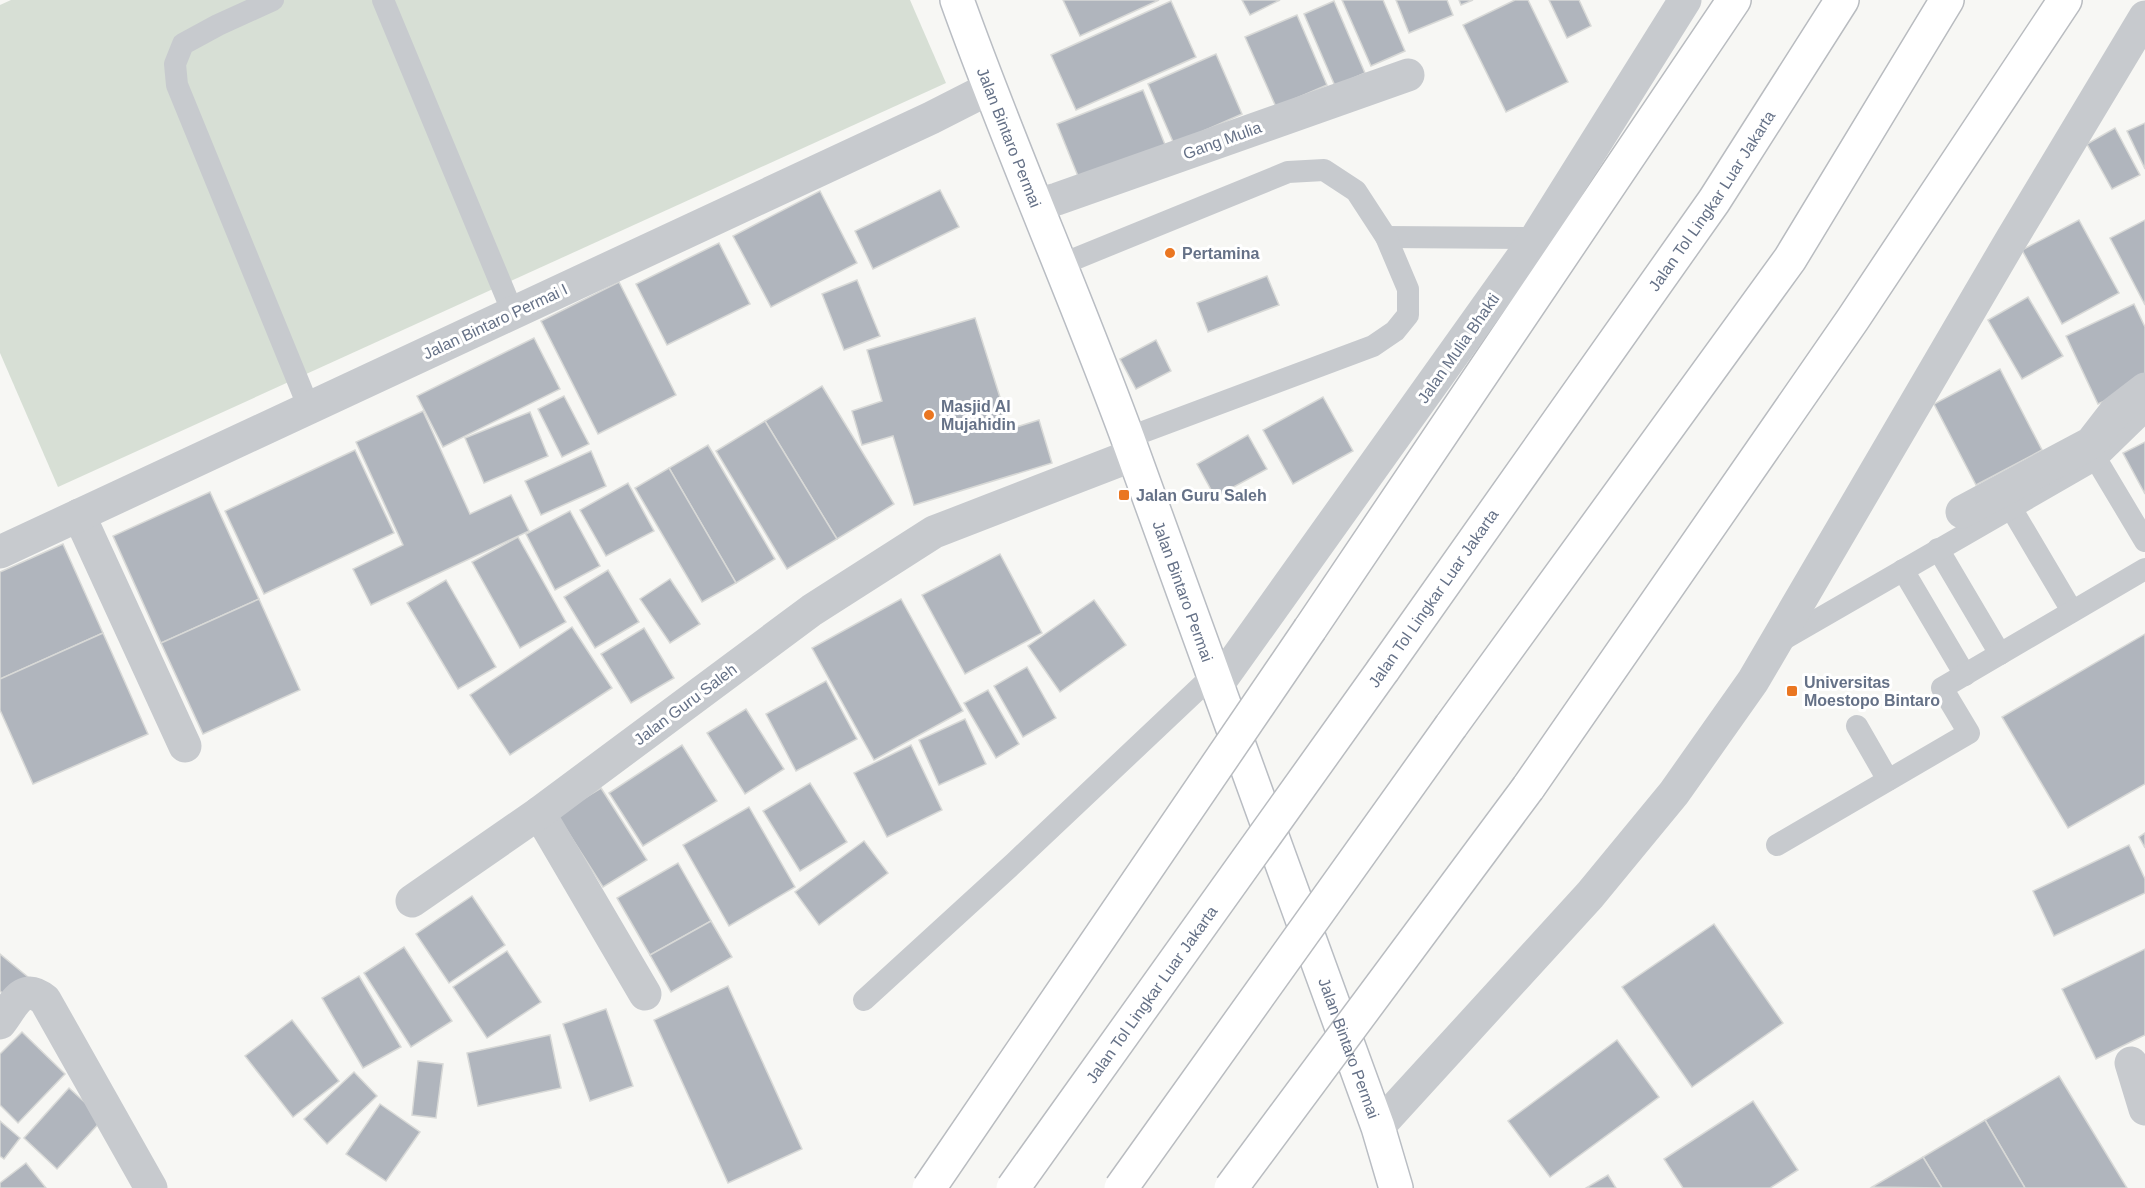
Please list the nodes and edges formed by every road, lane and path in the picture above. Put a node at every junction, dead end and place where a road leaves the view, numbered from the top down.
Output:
1 (273, 0) edge
2 (383, 0) edge
3 (957, 0) edge
4 (1685, 0) edge
5 (1734, 0) edge
6 (1842, 0) edge
7 (1947, 0) edge
8 (2065, 0) edge
9 (2145, 17) edge
10 (1408, 75) dead end
11 (988, 89) junction
12 (1036, 204) junction
13 (1386, 237) junction
14 (1536, 238) junction
15 (1060, 265) junction
16 (513, 313) junction
17 (2145, 389) edge
18 (309, 408) junction
19 (2145, 411) edge
20 (1130, 447) junction
21 (2096, 459) junction
22 (2011, 508) junction
23 (1962, 512) dead end
24 (79, 515) junction
25 (2145, 542) edge
26 (1938, 549) junction
27 (0, 552) edge
28 (2145, 568) edge
29 (1903, 570) junction
30 (2072, 611) junction
31 (1774, 645) junction
32 (2000, 654) junction
33 (1965, 675) junction
34 (1214, 682) junction
35 (1857, 726) dead end
36 (185, 746) dead end
37 (1888, 780) junction
38 (539, 813) junction
39 (1777, 845) dead end
40 (412, 901) dead end
41 (645, 994) dead end
42 (864, 1000) dead end
43 (0, 1023) edge
44 (2131, 1063) dead end
45 (2145, 1109) edge
46 (1378, 1126) junction
47 (151, 1188) edge
48 (929, 1188) edge
49 (1012, 1188) edge
50 (1120, 1188) edge
51 (1231, 1188) edge
52 (1395, 1188) edge

1 - 18 lane
2 - 16 lane
3 - 11 main road, Jalan Bintaro Permai
4 - 14 street, Jalan Mulia Bhakti
5 - 48 main road, bridge
6 - 49 main road, Jalan Tol Lingkar Luar Jakarta, bridge
7 - 50 main road, bridge
8 - 51 main road, bridge
9 - 31 street
10 - 12 street, Gang Mulia
11 - 12 main road, Jalan Bintaro Permai
11 - 16 street, Jalan Bintaro Permai I
12 - 15 main road, Jalan Bintaro Permai
13 - 14 lane
13 - 15 lane
13 - 20 lane
14 - 34 street, Jalan Mulia Bhakti
15 - 20 main road, Jalan Bintaro Permai
16 - 18 street, Jalan Bintaro Permai I
17 - 23 street
18 - 24 street, Jalan Bintaro Permai I
19 - 21 lane
20 - 34 main road, Jalan Bintaro Permai
20 - 38 street, Jalan Guru Saleh
21 - 22 lane
21 - 25 lane
22 - 26 lane
22 - 30 lane
24 - 27 street, Jalan Bintaro Permai I
24 - 36 street
26 - 29 lane
26 - 32 lane
28 - 30 lane
29 - 31 lane
29 - 33 lane
30 - 32 lane
31 - 46 street
32 - 33 lane
33 - 37 lane
34 - 42 lane
34 - 46 main road, Jalan Bintaro Permai
35 - 37 lane
37 - 39 lane
38 - 40 street, Jalan Guru Saleh
38 - 41 street
43 - 47 street
44 - 45 street
46 - 52 main road, Jalan Bintaro Permai

